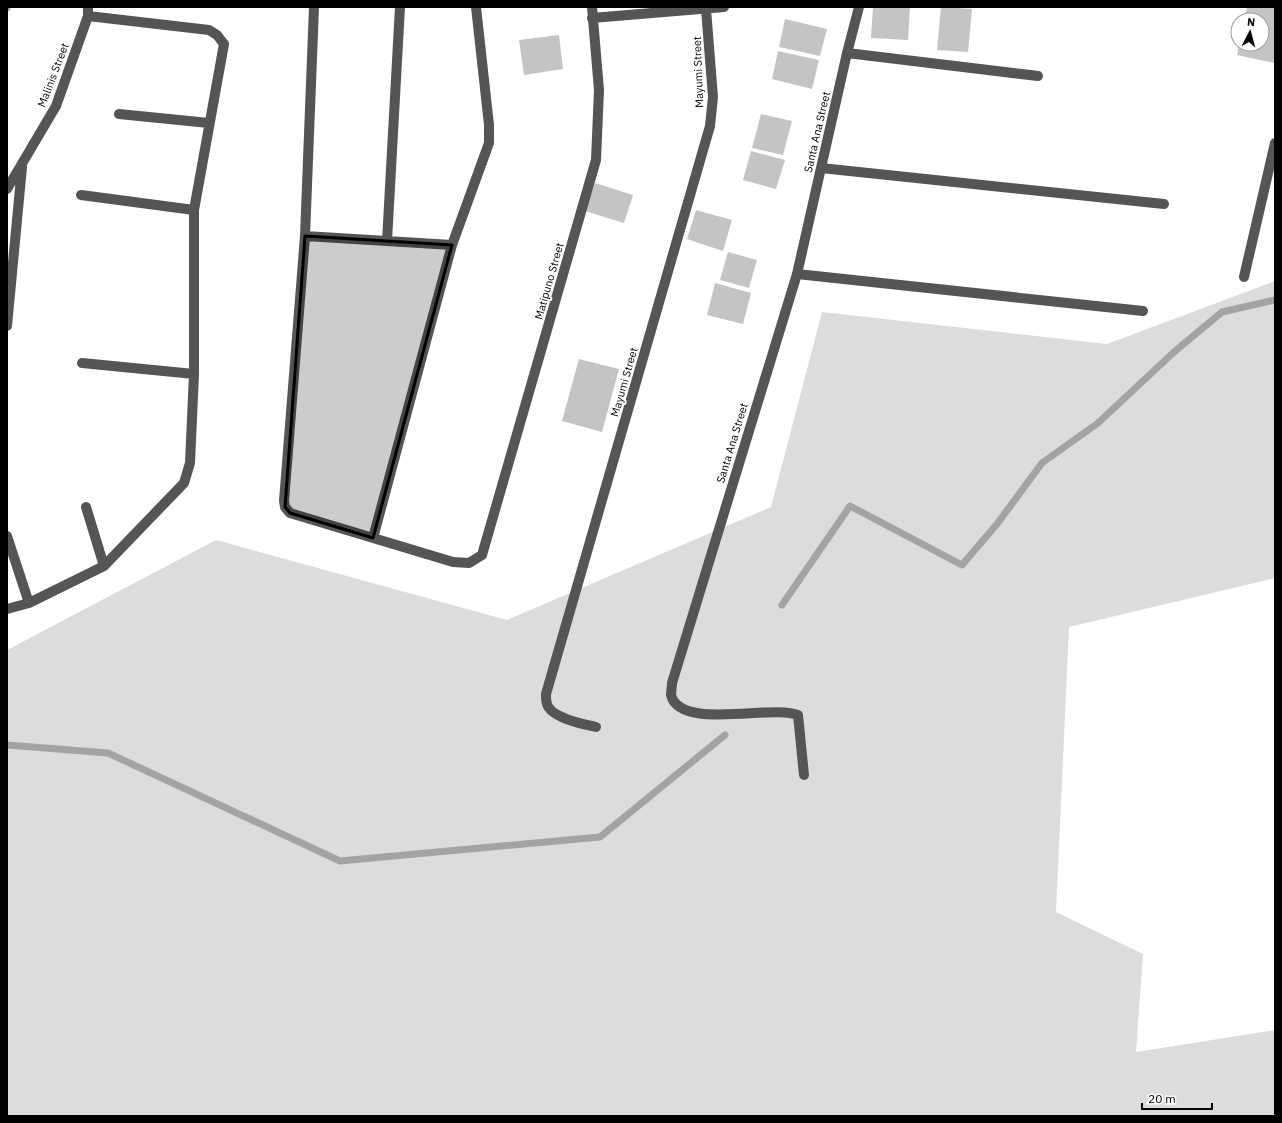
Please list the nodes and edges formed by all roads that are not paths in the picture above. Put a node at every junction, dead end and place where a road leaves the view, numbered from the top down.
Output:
1 (314, 7) edge
2 (400, 7) edge
3 (476, 7) edge
4 (592, 7) edge
5 (724, 7) edge
6 (859, 7) edge
7 (706, 8) junction
8 (88, 11) edge
9 (592, 18) junction
10 (847, 53) junction
11 (1038, 76) dead end
12 (119, 114) dead end
13 (209, 124) junction
14 (1275, 143) edge
15 (22, 163) junction
16 (821, 168) junction
17 (7, 189) edge
18 (81, 195) dead end
19 (1164, 204) dead end
20 (194, 210) junction
21 (305, 236) junction
22 (387, 240) junction
23 (452, 245) junction
24 (797, 274) junction
25 (1244, 277) dead end
26 (1143, 311) dead end
27 (7, 326) edge
28 (82, 363) dead end
29 (194, 374) junction
30 (86, 507) dead end
31 (7, 536) edge
32 (373, 538) junction
33 (104, 566) junction
34 (29, 604) junction
35 (7, 609) edge
36 (596, 727) dead end
37 (804, 775) dead end

1 - 21 street
2 - 22 street
3 - 23 street
4 - 9 street, Matipuno Street
5 - 7 street
6 - 10 street, Santa Ana Street
7 - 9 street
7 - 36 street, Mayumi Street
8 - 13 street
8 - 15 street, Malinis Street
9 - 32 street, Matipuno Street
10 - 11 street
10 - 16 street, Santa Ana Street
12 - 13 street
13 - 20 street
14 - 25 street
15 - 17 street, Malinis Street
15 - 27 street
16 - 19 street
16 - 24 street, Santa Ana Street
18 - 20 street
20 - 29 street
21 - 22 street
21 - 32 street
22 - 23 street
23 - 32 street
24 - 26 street
24 - 37 street, Santa Ana Street
28 - 29 street
29 - 33 street
30 - 33 street
31 - 34 street
33 - 34 street
34 - 35 street

